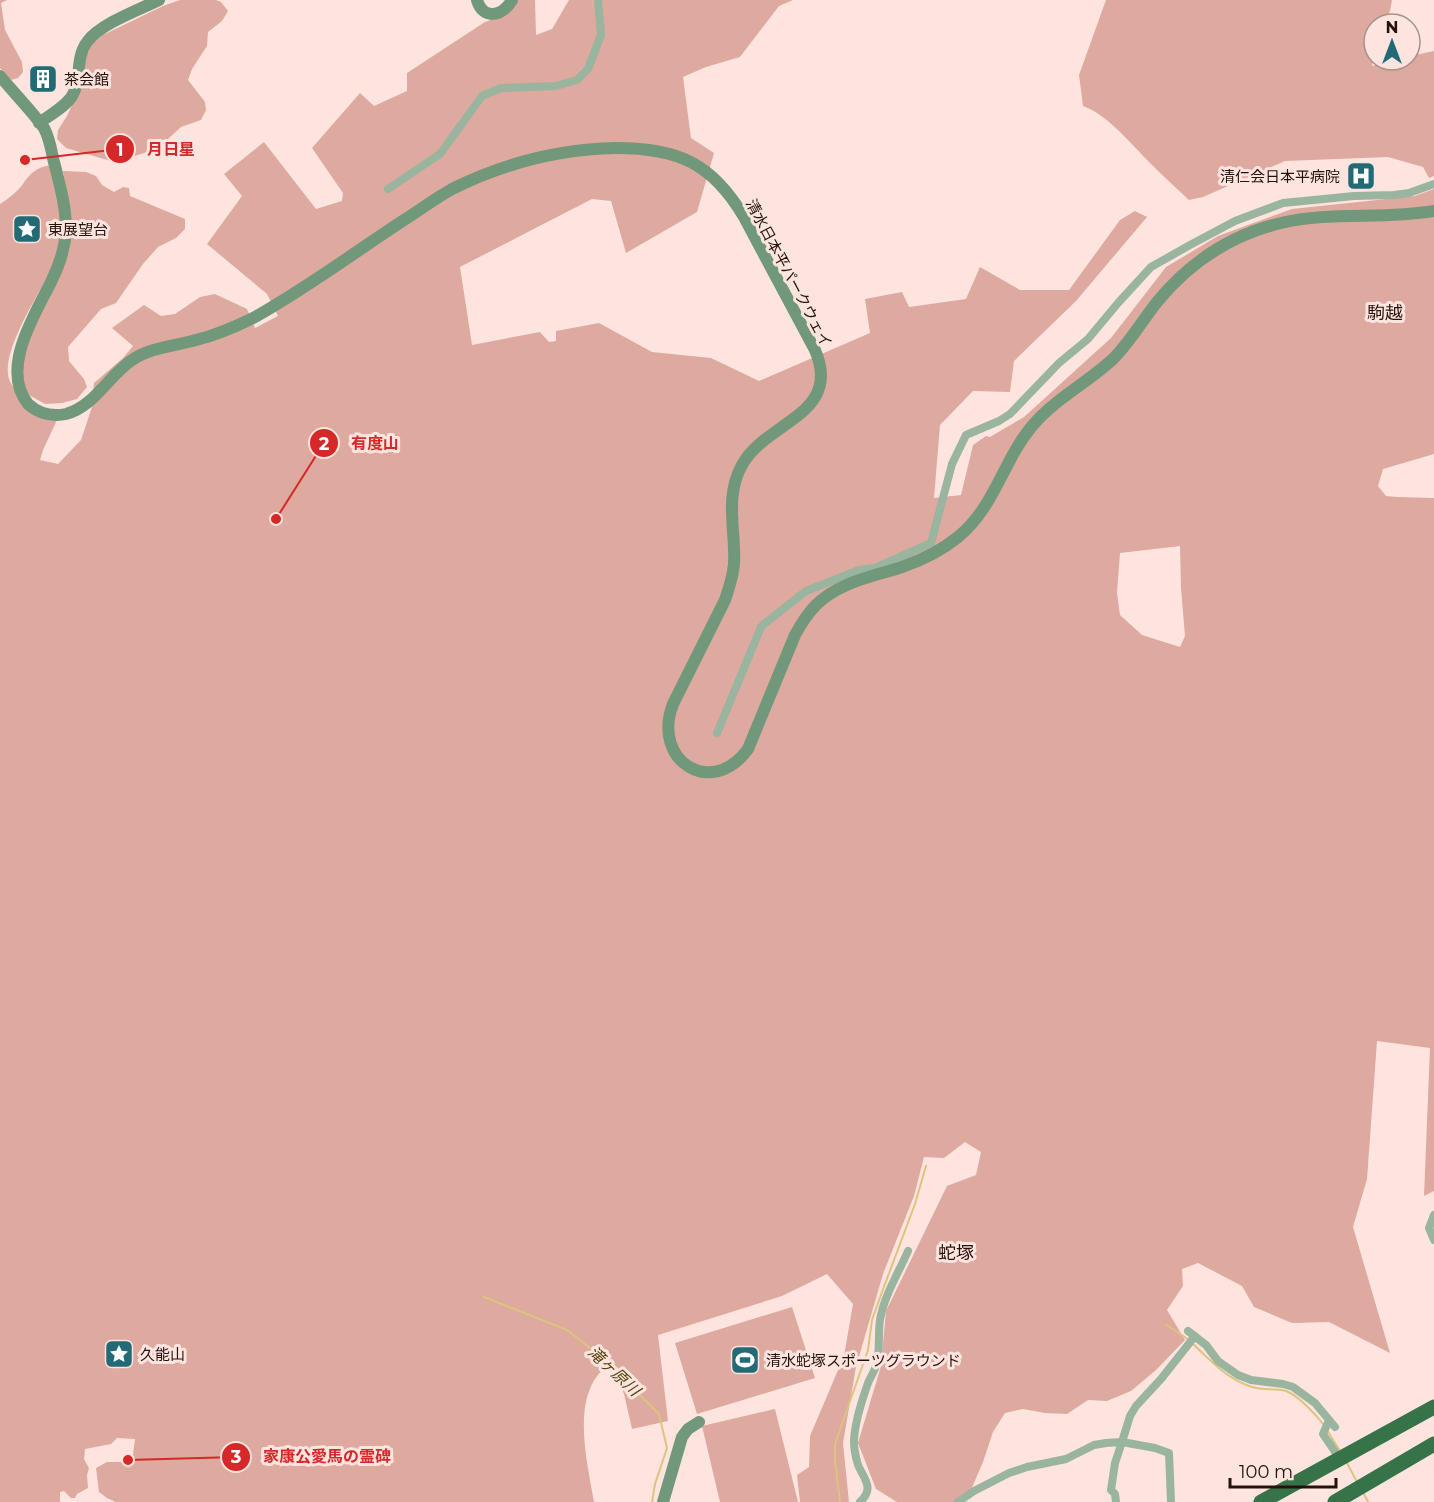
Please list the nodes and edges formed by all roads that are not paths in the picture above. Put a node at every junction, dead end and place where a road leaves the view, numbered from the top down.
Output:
1 (159, 0) edge
2 (477, 0) edge
3 (512, 0) edge
4 (598, 0) edge
5 (0, 76) edge
6 (39, 123) junction
7 (1434, 184) edge
8 (388, 189) dead end
9 (1434, 211) edge
10 (717, 733) dead end
11 (1434, 1215) edge
12 (1434, 1240) edge
13 (908, 1251) dead end
14 (1434, 1407) edge
15 (699, 1422) dead end
16 (1122, 1442) junction
17 (1434, 1444) edge
18 (1434, 1455) edge
19 (1340, 1459) junction
20 (1360, 1493) edge
21 (663, 1502) edge
22 (860, 1502) edge
23 (958, 1502) edge
24 (1116, 1502) edge
25 (1171, 1502) edge
26 (1261, 1502) edge
27 (1335, 1502) edge

1 - 6 street
2 - 3 street
4 - 8 street
5 - 6 street
6 - 9 street, 清水日本平パークウェイ
7 - 10 street
11 - 12 street
13 - 22 street
14 - 19 highway
15 - 21 street
16 - 19 street
16 - 23 street
16 - 24 street
16 - 25 street
17 - 20 highway
18 - 20 highway
19 - 26 highway
20 - 27 highway

